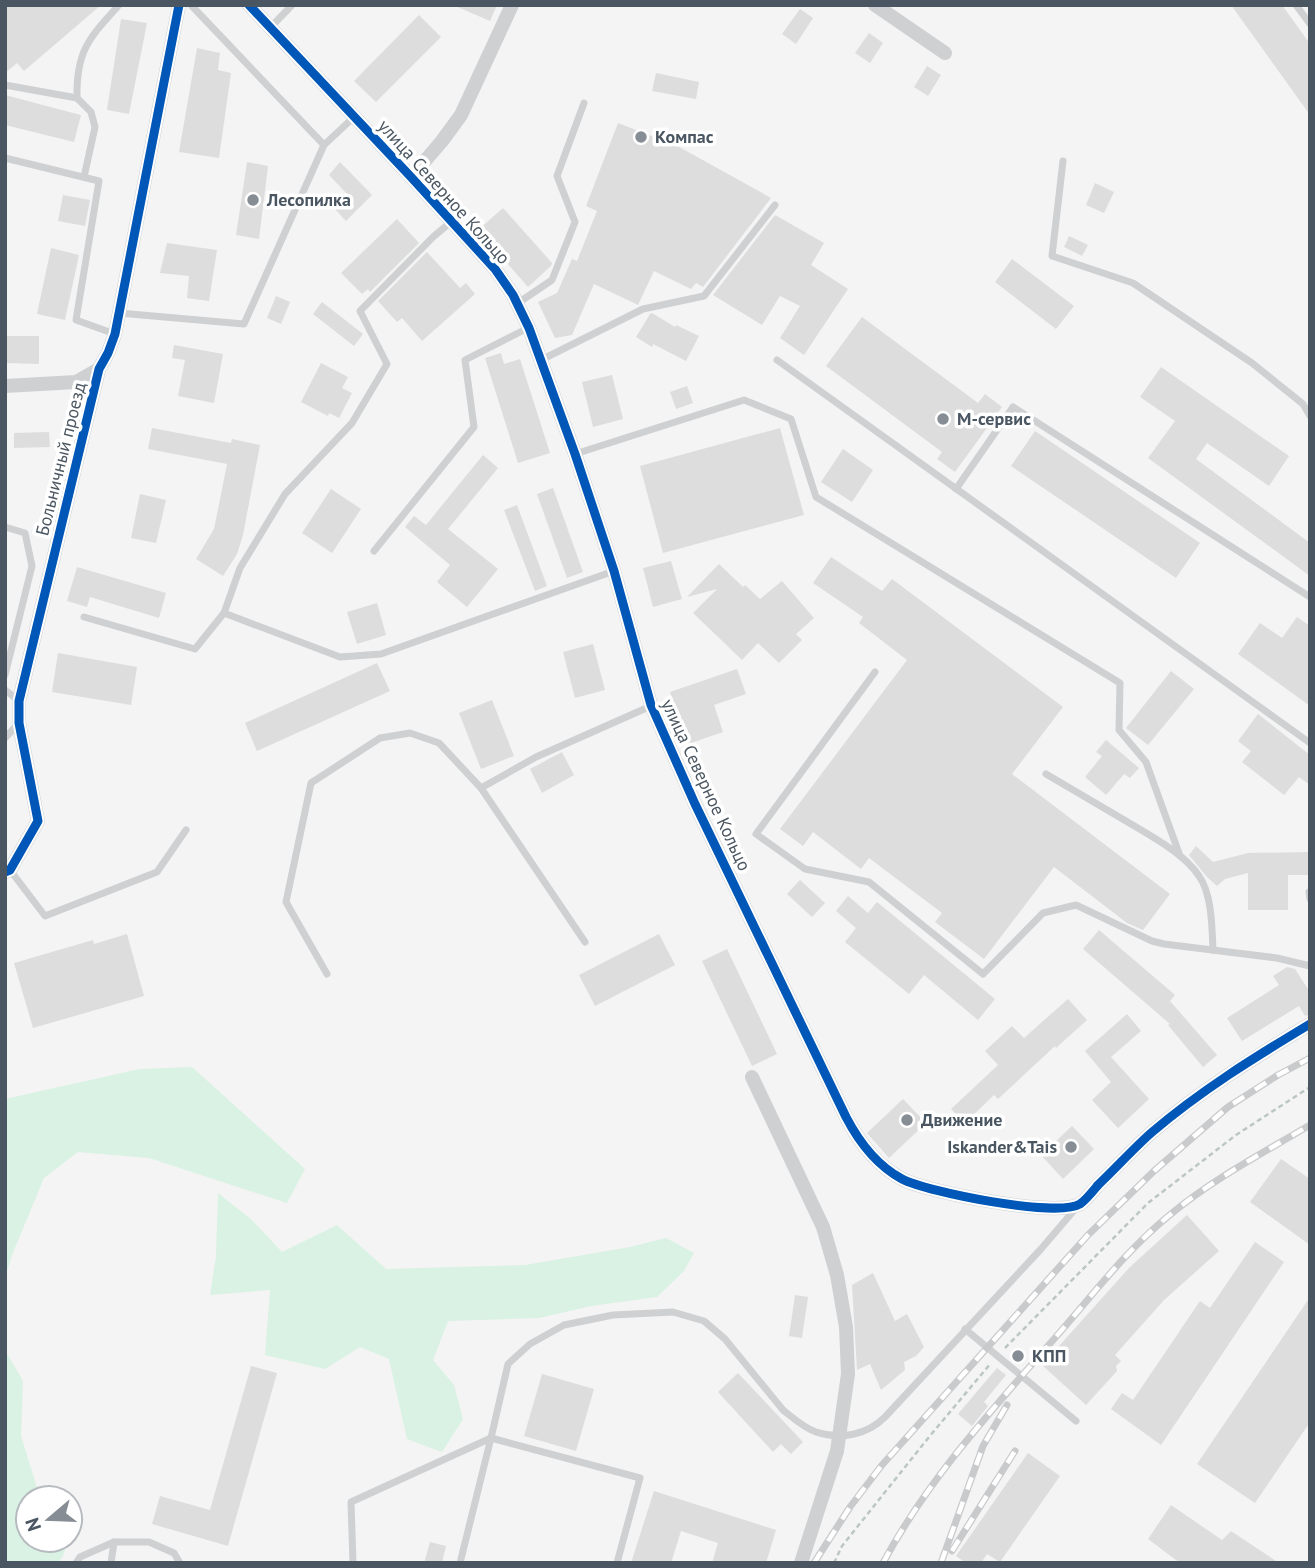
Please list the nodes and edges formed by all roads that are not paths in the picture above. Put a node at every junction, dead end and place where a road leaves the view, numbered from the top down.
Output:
1 (119, 5) edge
2 (180, 5) edge
3 (191, 5) edge
4 (249, 5) edge
5 (292, 5) edge
6 (512, 5) edge
7 (875, 5) edge
8 (1296, 5) edge
9 (1310, 24) edge
10 (271, 27) junction
11 (945, 53) dead end
12 (5, 85) edge
13 (77, 98) junction
14 (584, 103) dead end
15 (354, 117) junction
16 (324, 145) junction
17 (5, 158) edge
18 (1063, 161) dead end
19 (84, 177) junction
20 (411, 177) junction
21 (775, 205) dead end
22 (451, 222) junction
23 (517, 303) junction
24 (119, 313) junction
25 (529, 328) junction
26 (115, 334) junction
27 (541, 360) junction
28 (777, 360) dead end
29 (99, 369) junction
30 (5, 386) edge
31 (1307, 401) edge
32 (1310, 416) edge
33 (575, 454) junction
34 (956, 489) junction
35 (5, 527) edge
36 (374, 551) dead end
37 (614, 571) junction
38 (1310, 597) edge
39 (224, 613) junction
40 (84, 617) dead end
41 (875, 671) dead end
42 (5, 675) edge
43 (5, 690) edge
44 (19, 701) junction
45 (651, 705) junction
46 (19, 723) junction
47 (5, 738) edge
48 (1310, 743) edge
49 (1046, 774) dead end
50 (481, 789) junction
51 (186, 830) dead end
52 (1180, 856) junction
53 (8, 871) edge
54 (1309, 892) edge
55 (1310, 899) edge
56 (585, 942) dead end
57 (1213, 950) junction
58 (1310, 966) edge
59 (327, 974) dead end
60 (1310, 1024) edge
61 (752, 1077) dead end
62 (1079, 1205) junction
63 (965, 1329) junction
64 (1076, 1421) dead end
65 (839, 1436) junction
66 (491, 1438) junction
67 (114, 1542) junction
68 (76, 1563) edge
69 (111, 1563) edge
70 (180, 1563) edge
71 (353, 1563) edge
72 (460, 1563) edge
73 (617, 1563) edge
74 (801, 1563) edge

1 - 13 lane
2 - 24 street, Больничный проезд
3 - 16 lane
4 - 10 street, улица Северное Кольцо
5 - 10 lane
6 - 20 street
7 - 11 street
8 - 9 lane
10 - 15 street, улица Северное Кольцо
12 - 13 lane
13 - 19 lane
14 - 23 lane
15 - 16 lane
15 - 20 street, улица Северное Кольцо
16 - 24 lane
17 - 19 lane
18 - 31 lane
19 - 26 lane
20 - 22 street, улица Северное Кольцо
21 - 27 lane
22 - 23 street, улица Северное Кольцо
22 - 39 lane
23 - 25 street, улица Северное Кольцо
24 - 26 street, Больничный проезд
25 - 27 street, улица Северное Кольцо
25 - 36 lane
26 - 29 street, Больничный проезд
27 - 33 street, улица Северное Кольцо
28 - 34 lane
29 - 30 street, Больничный проезд
29 - 44 street, Больничный проезд
31 - 32 lane
33 - 37 street, улица Северное Кольцо
33 - 52 lane
34 - 38 lane
34 - 48 lane
35 - 42 lane
37 - 39 lane
37 - 45 street, улица Северное Кольцо
39 - 40 lane
41 - 57 lane
43 - 44 lane
44 - 46 street, Больничный проезд
45 - 50 lane
45 - 62 street, улица Северное Кольцо
46 - 47 lane
46 - 53 street, Больничный проезд
49 - 52 lane
50 - 56 lane
50 - 59 lane
51 - 53 lane
52 - 57 lane
54 - 55 lane
57 - 58 lane
60 - 62 street
61 - 65 street
62 - 63 lane
63 - 64 lane
63 - 65 lane
65 - 66 lane
65 - 74 street
66 - 71 lane
66 - 72 lane
66 - 73 lane
67 - 68 lane
67 - 69 lane
67 - 70 lane

